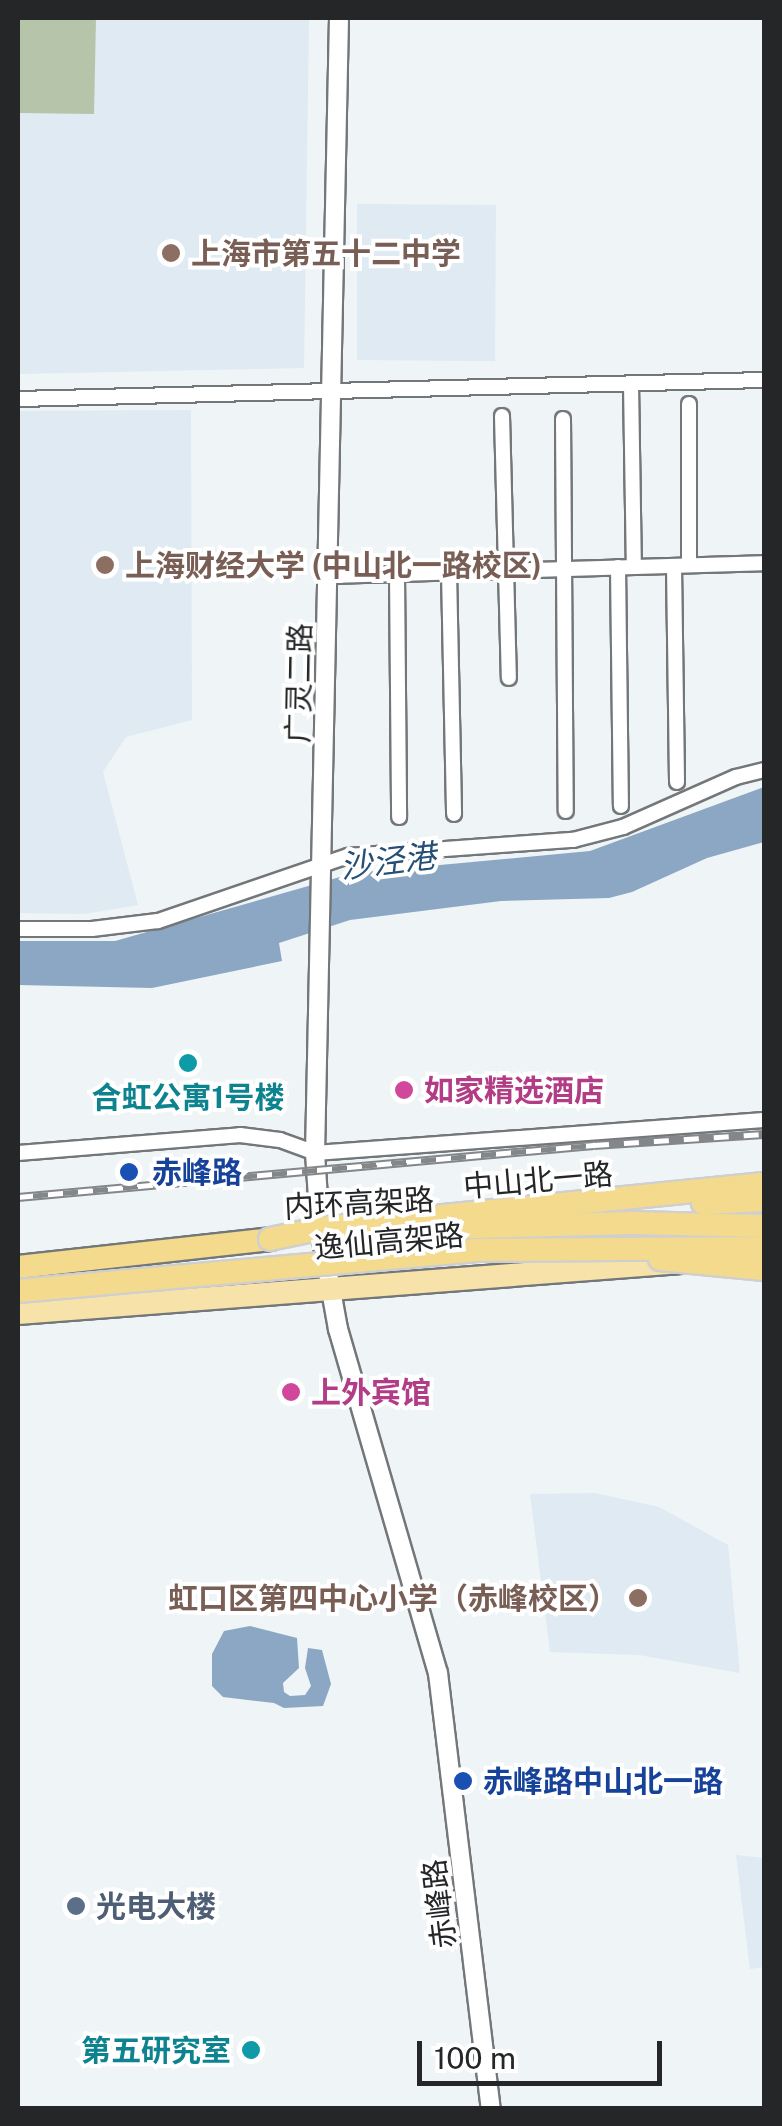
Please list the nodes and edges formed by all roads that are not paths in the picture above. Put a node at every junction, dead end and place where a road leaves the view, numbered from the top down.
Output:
1 (339, 18) edge
2 (764, 380) edge
3 (631, 384) junction
4 (332, 391) junction
5 (18, 399) edge
6 (689, 404) dead end
7 (502, 416) dead end
8 (563, 419) dead end
9 (764, 563) edge
10 (682, 566) junction
11 (618, 567) junction
12 (634, 567) junction
13 (561, 569) junction
14 (505, 571) junction
15 (449, 572) junction
16 (397, 574) junction
17 (329, 576) junction
18 (510, 678) dead end
19 (764, 770) edge
20 (677, 782) dead end
21 (621, 806) dead end
22 (566, 810) dead end
23 (454, 814) dead end
24 (399, 817) dead end
25 (323, 872) junction
26 (18, 928) edge
27 (764, 1120) edge
28 (18, 1153) edge
29 (315, 1153) junction
30 (764, 1184) edge
31 (764, 1202) edge
32 (764, 1226) edge
33 (388, 1229) junction
34 (320, 1230) junction
35 (270, 1238) junction
36 (764, 1248) edge
37 (18, 1257) edge
38 (764, 1266) edge
39 (18, 1267) edge
40 (328, 1290) junction
41 (18, 1294) edge
42 (18, 1313) edge
43 (491, 2108) edge

1 - 4 street, 广灵二路
2 - 3 street
3 - 4 street
3 - 12 street
4 - 5 street
4 - 17 street, 广灵二路
6 - 10 street
7 - 14 street
8 - 13 street
9 - 10 street
10 - 12 street
10 - 20 street
11 - 12 street
11 - 13 street
11 - 21 street
13 - 14 street
13 - 22 street
14 - 15 street
14 - 18 street
15 - 16 street
15 - 23 street
16 - 17 street
16 - 24 street
17 - 25 street, 广灵二路
19 - 25 street
25 - 26 street
25 - 29 street, 广灵二路
27 - 29 street
28 - 29 street
29 - 34 street, 广灵二路
30 - 35 highway, bridge
31 - 33 highway, 逸仙高架路, bridge
31 - 34 main road, 中山北一路
32 - 33 highway, 内环高架路, bridge
33 - 35 highway, 内环高架路, bridge
34 - 37 main road, 中山北一路
34 - 40 street, 赤峰路
35 - 39 highway, 内环高架路
36 - 41 highway, 内环高架路, bridge
38 - 40 main road
38 - 41 highway, 逸仙高架路, bridge
40 - 42 main road
40 - 43 street, 赤峰路

